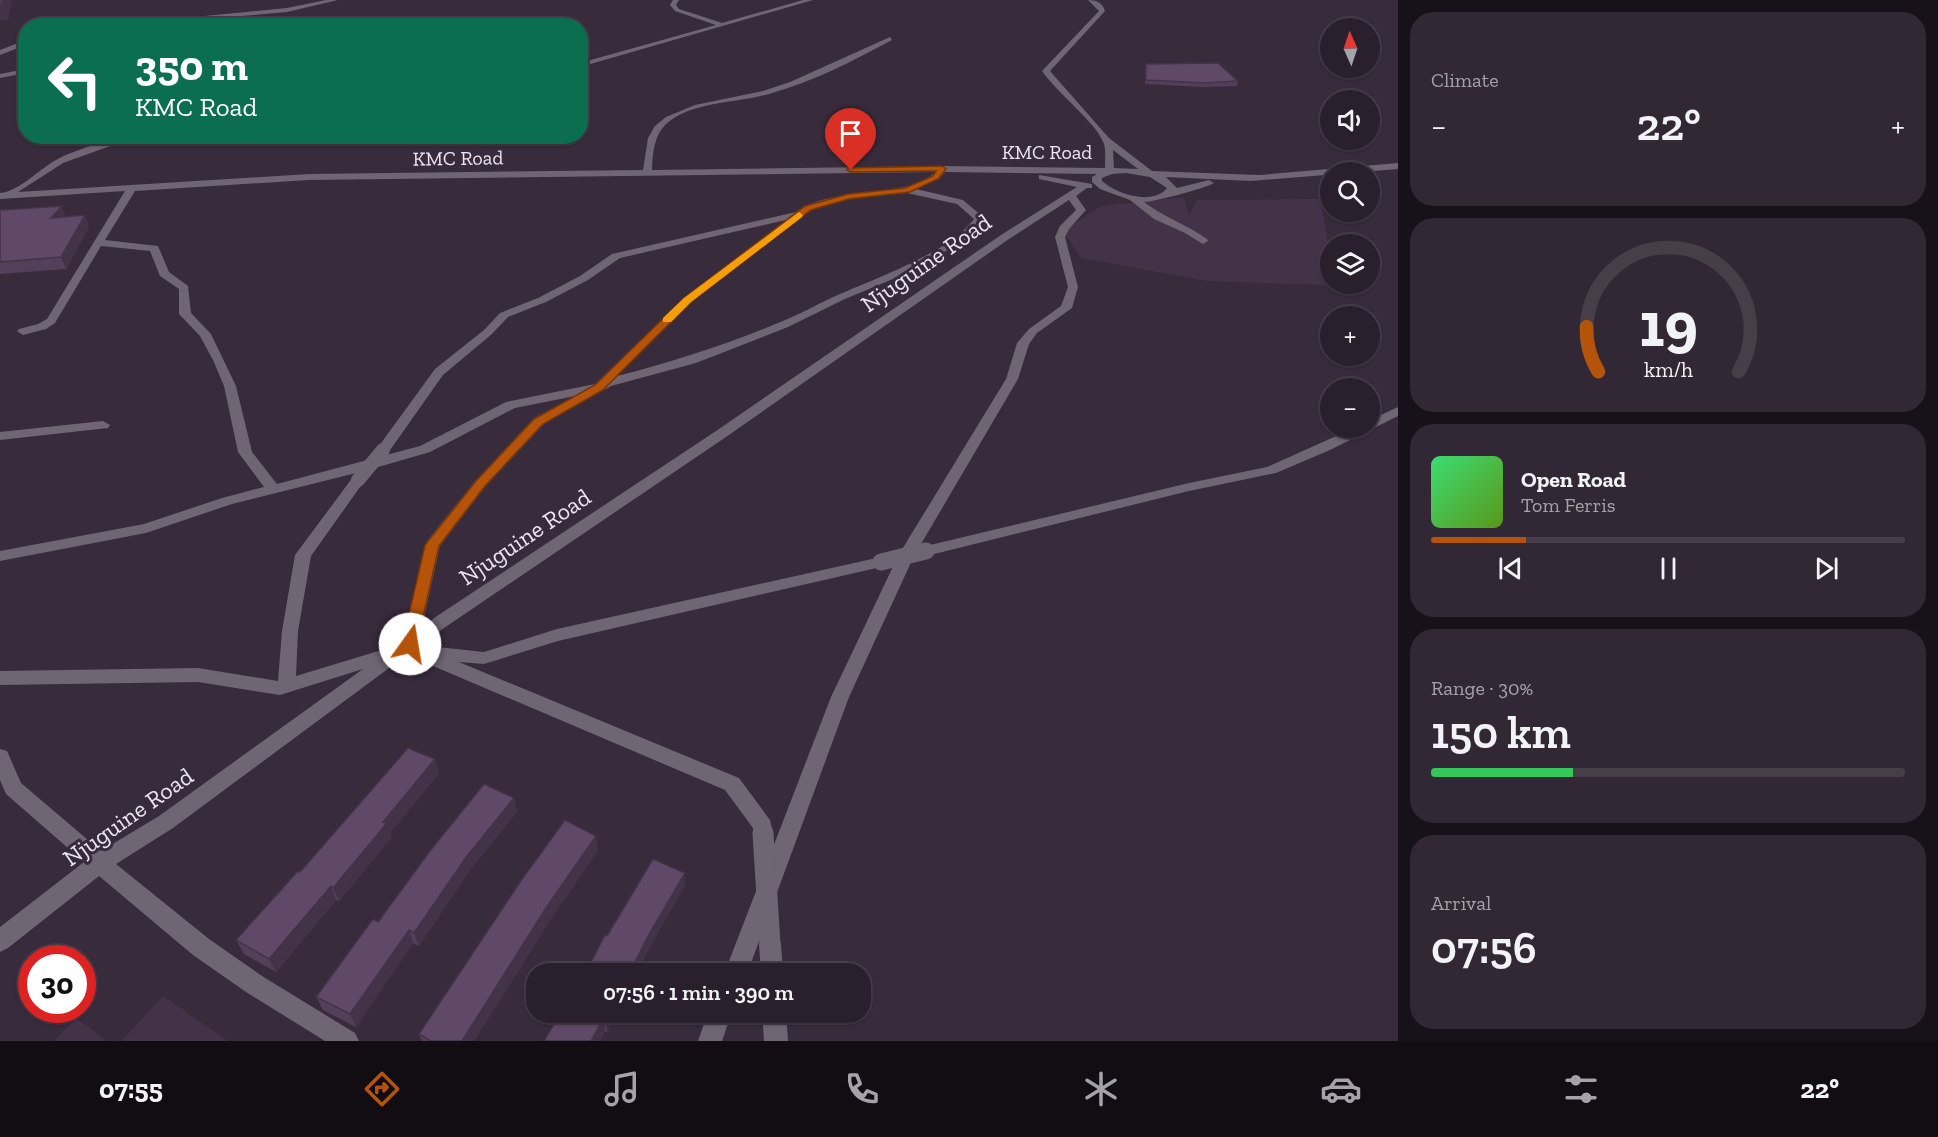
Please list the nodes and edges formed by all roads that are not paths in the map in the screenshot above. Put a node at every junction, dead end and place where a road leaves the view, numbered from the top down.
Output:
1 (335, 0) edge
2 (676, 0) edge
3 (810, 0) edge
4 (1091, 0) edge
5 (194, 18) edge
6 (722, 25) junction
7 (890, 39) dead end
8 (18, 45) edge
9 (0, 53) edge
10 (588, 64) edge
11 (18, 73) edge
12 (0, 76) edge
13 (1106, 140) junction
14 (110, 144) edge
15 (1398, 166) edge
16 (942, 169) junction
17 (988, 170) junction
18 (1110, 171) junction
19 (647, 172) junction
20 (1150, 174) junction
21 (1258, 177) junction
22 (1086, 185) junction
23 (132, 187) junction
24 (907, 190) junction
25 (1111, 192) junction
26 (1171, 192) junction
27 (1070, 194) junction
28 (2, 196) edge
29 (1132, 198) junction
30 (800, 213) junction
31 (1203, 241) dead end
32 (99, 243) junction
33 (23, 332) dead end
34 (599, 387) junction
35 (1398, 411) edge
36 (1380, 420) edge
37 (103, 425) dead end
38 (0, 436) edge
39 (1343, 438) edge
40 (273, 489) junction
41 (0, 556) edge
42 (409, 648) junction
43 (0, 678) edge
44 (286, 686) junction
45 (0, 758) edge
46 (99, 863) junction
47 (0, 940) edge
48 (739, 963) edge
49 (771, 963) edge
50 (716, 1023) edge
51 (775, 1023) edge
52 (347, 1041) edge
53 (710, 1041) edge
54 (776, 1041) edge

1 - 5 street
2 - 6 street
3 - 6 street
4 - 13 street, KMC Road
6 - 10 street
7 - 19 street
8 - 9 street
11 - 12 street
13 - 18 street, KMC Road
13 - 20 street, KMC Road
14 - 28 street
15 - 21 street
16 - 17 street, KMC Road
16 - 19 street, KMC Road
16 - 24 street
17 - 18 street, KMC Road
17 - 22 street, KMC Road
18 - 20 street
18 - 25 street
19 - 23 street, KMC Road
20 - 21 street
20 - 26 street, KMC Road
21 - 26 street
22 - 25 street, KMC Road
22 - 27 street, Njuguine Road
23 - 28 street, KMC Road
23 - 32 street
24 - 30 street
24 - 34 street
25 - 29 street, KMC Road
26 - 29 street
27 - 42 street, Njuguine Road
27 - 48 street
29 - 31 street
30 - 34 street
30 - 44 street, bridge
32 - 33 street
32 - 40 street
34 - 40 street
34 - 42 street
35 - 36 street
37 - 38 street
39 - 42 street, bridge
40 - 41 street
42 - 44 street
42 - 46 street, Njuguine Road
42 - 49 street, bridge
43 - 44 street
45 - 46 street
46 - 47 street, Njuguine Road
46 - 52 street
50 - 53 street
51 - 54 street

